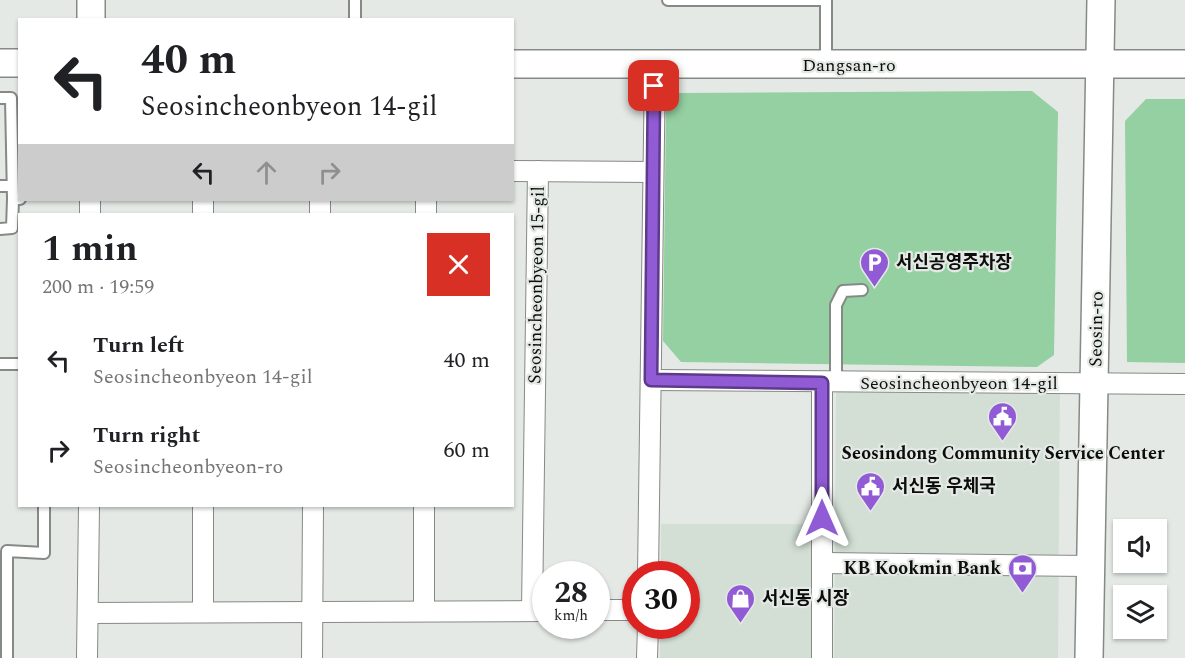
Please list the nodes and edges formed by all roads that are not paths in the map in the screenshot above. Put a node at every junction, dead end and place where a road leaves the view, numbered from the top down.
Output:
1 (91, 0) edge
2 (355, 0) edge
3 (668, 0) edge
4 (826, 0) edge
5 (1101, 0) edge
6 (91, 18) edge
7 (355, 18) edge
8 (0, 63) edge
9 (18, 63) edge
10 (514, 64) edge
11 (655, 64) junction
12 (1100, 64) junction
13 (1185, 64) edge
14 (826, 65) junction
15 (0, 98) edge
16 (514, 171) edge
17 (538, 171) junction
18 (653, 172) junction
19 (0, 186) edge
20 (12, 186) junction
21 (16, 199) edge
22 (0, 229) edge
23 (862, 290) dead end
24 (0, 364) edge
25 (18, 364) edge
26 (651, 380) junction
27 (1095, 382) junction
28 (829, 383) junction
29 (1185, 384) edge
30 (44, 507) edge
31 (89, 507) edge
32 (203, 507) edge
33 (313, 507) edge
34 (424, 507) edge
35 (538, 561) edge
36 (648, 561) edge
37 (822, 562) junction
38 (1089, 566) junction
39 (424, 611) junction
40 (532, 611) edge
41 (203, 612) junction
42 (311, 612) junction
43 (88, 613) junction
44 (648, 639) edge
45 (7, 658) edge
46 (87, 658) edge
47 (312, 658) edge
48 (647, 658) edge
49 (822, 658) edge
50 (1089, 658) edge

1 - 6 street
2 - 7 lane
3 - 4 lane
4 - 14 lane
5 - 12 street, Seosin-ro
8 - 9 street
10 - 11 street, Dangsan-ro
11 - 14 street, Dangsan-ro
11 - 18 street
12 - 13 street, Dangsan-ro
12 - 14 street, Dangsan-ro
12 - 27 street, Seosin-ro
15 - 20 lane
16 - 17 street, Seosincheonbyeon 15-gil
17 - 18 street, Seosincheonbyeon 15-gil
17 - 35 street, Seosincheonbyeon 15-gil
18 - 26 street
19 - 20 lane
20 - 21 lane
21 - 22 lane
23 - 28 lane
24 - 25 lane
26 - 28 street, Seosincheonbyeon 14-gil
26 - 36 street
27 - 28 street, Seosincheonbyeon 14-gil
27 - 29 street, Seosincheonbyeon 14-gil
27 - 38 street, Seosin-ro
28 - 37 street
30 - 45 lane
31 - 43 street
32 - 41 street
33 - 42 street
34 - 39 street
37 - 38 street
37 - 49 street
38 - 50 street, Seosin-ro
39 - 40 street
39 - 42 street
41 - 42 street
41 - 43 street
42 - 47 street
43 - 46 street
44 - 48 street

